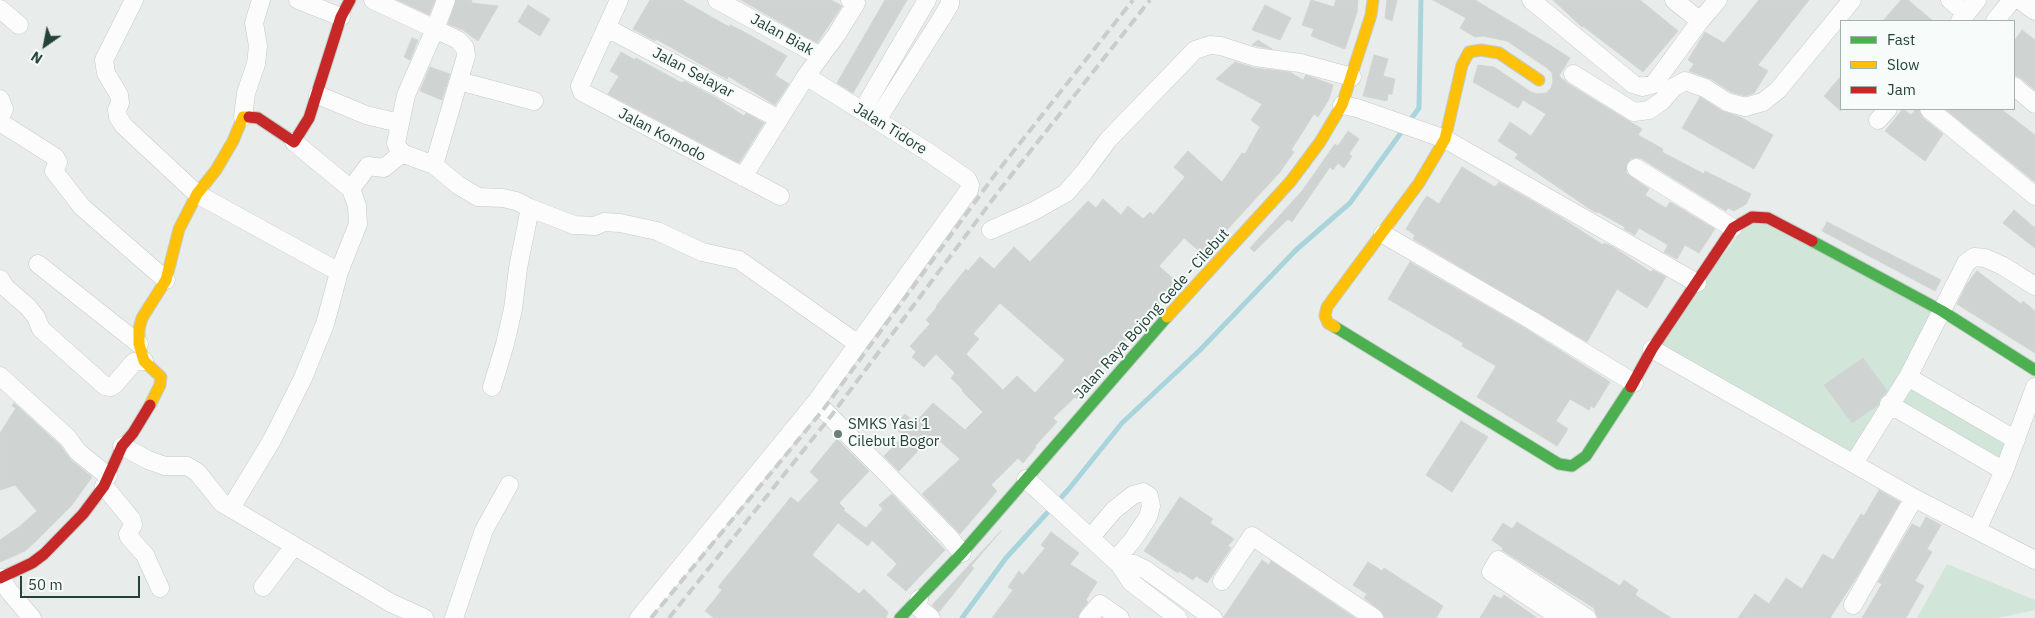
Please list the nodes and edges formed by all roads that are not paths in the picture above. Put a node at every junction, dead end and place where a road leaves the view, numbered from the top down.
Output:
1 (134, 0) edge
2 (261, 0) edge
3 (298, 0) edge
4 (350, 0) edge
5 (373, 0) edge
6 (446, 0) edge
7 (619, 0) edge
8 (717, 0) edge
9 (928, 0) edge
10 (950, 0) edge
11 (1373, 0) edge
12 (1531, 0) edge
13 (1674, 0) edge
14 (1718, 0) edge
15 (1852, 0) edge
16 (1950, 0) edge
17 (2012, 0) edge
18 (2020, 0) edge
19 (853, 2) edge
20 (0, 9) edge
21 (1968, 12) edge
22 (2035, 12) edge
23 (341, 17) junction
24 (1996, 20) edge
25 (1700, 21) junction
26 (19, 25) dead end
27 (607, 28) junction
28 (435, 29) junction
29 (820, 56) junction
30 (1573, 74) dead end
31 (806, 76) junction
32 (1352, 77) junction
33 (1539, 80) dead end
34 (459, 81) junction
35 (2015, 87) edge
36 (318, 94) junction
37 (0, 99) edge
38 (534, 101) dead end
39 (2035, 104) edge
40 (1350, 107) junction
41 (1930, 110) edge
42 (862, 111) junction
43 (0, 117) edge
44 (243, 117) junction
45 (779, 119) junction
46 (877, 120) junction
47 (0, 122) edge
48 (400, 123) junction
49 (1445, 139) junction
50 (294, 142) junction
51 (404, 154) junction
52 (434, 165) junction
53 (1636, 168) dead end
54 (743, 177) junction
55 (351, 189) junction
56 (197, 194) junction
57 (780, 196) dead end
58 (2035, 196) edge
59 (530, 208) junction
60 (1733, 228) junction
61 (991, 230) dead end
62 (1383, 234) junction
63 (38, 264) dead end
64 (339, 272) junction
65 (0, 279) edge
66 (166, 280) junction
67 (1697, 282) junction
68 (2035, 286) edge
69 (1942, 311) junction
70 (139, 344) junction
71 (858, 344) junction
72 (1652, 349) junction
73 (144, 361) junction
74 (2035, 370) edge
75 (0, 376) edge
76 (1908, 377) junction
77 (1634, 384) junction
78 (492, 387) dead end
79 (2035, 387) edge
80 (816, 402) junction
81 (1889, 404) junction
82 (2016, 440) junction
83 (122, 446) junction
84 (1854, 462) junction
85 (2004, 471) junction
86 (106, 481) junction
87 (1030, 482) junction
88 (509, 485) dead end
89 (1914, 498) junction
90 (231, 508) junction
91 (1977, 530) junction
92 (1090, 538) junction
93 (294, 546) junction
94 (962, 553) junction
95 (2035, 560) edge
96 (1117, 562) junction
97 (1, 578) edge
98 (1222, 582) dead end
99 (263, 587) dead end
100 (160, 588) dead end
101 (919, 599) junction
102 (1853, 605) dead end
103 (32, 618) edge
104 (424, 618) edge
105 (454, 618) edge
106 (639, 618) edge
107 (900, 618) edge
108 (931, 618) edge
109 (1088, 618) edge
110 (1120, 618) edge
111 (1178, 618) edge
112 (1213, 618) edge
113 (1374, 618) edge
114 (1562, 618) edge
115 (1587, 618) edge

1 - 56 street
2 - 44 street
3 - 23 street
4 - 23 street
5 - 28 street
6 - 28 street
7 - 27 street
8 - 29 street, Jalan Biak
9 - 42 street
10 - 46 street
11 - 32 street, Jalan Raya Bojong Gede - Cilebut
12 - 25 street
13 - 25 street
14 - 25 street
15 - 30 street
16 - 21 street
17 - 24 street
18 - 22 street
19 - 29 street
20 - 26 street
23 - 36 street
27 - 45 street, Jalan Selayar
27 - 54 street, Jalan Komodo
28 - 34 street
28 - 48 street
29 - 31 street
31 - 42 street, Jalan Tidore
31 - 45 street
32 - 40 street, Jalan Raya Bojong Gede - Cilebut
32 - 61 street
33 - 49 street
34 - 38 street
34 - 52 street
35 - 39 street
36 - 48 street
36 - 50 street
37 - 43 street
40 - 49 street
40 - 87 street, Jalan Raya Bojong Gede - Cilebut
41 - 58 street
42 - 46 street, Jalan Tidore
44 - 50 street
44 - 56 street
45 - 54 street
46 - 71 street, Jalan Tidore
47 - 66 street
48 - 51 street
49 - 62 street
49 - 67 street
50 - 55 street
51 - 52 street
51 - 55 street
52 - 59 street
53 - 60 street
54 - 57 street, Jalan Komodo
55 - 64 street
56 - 64 street
56 - 66 street
59 - 71 street
59 - 78 street
60 - 67 street
60 - 69 street
62 - 77 street
62 - 77 street
63 - 70 street
64 - 90 street
65 - 73 street
66 - 70 street
67 - 72 street
68 - 69 street
69 - 74 street
69 - 76 street
70 - 73 street
71 - 80 street
72 - 77 street
72 - 84 street
73 - 83 street
75 - 86 street
76 - 81 street
76 - 82 street
79 - 82 street
80 - 94 street
80 - 106 street
81 - 84 street
81 - 85 street
82 - 85 street
83 - 86 street
83 - 90 street
84 - 89 street
85 - 91 street
86 - 97 street
86 - 100 street
87 - 92 street
87 - 94 street, Jalan Raya Bojong Gede - Cilebut
88 - 105 street
89 - 91 street
89 - 102 street
90 - 93 street
91 - 95 street
92 - 96 street
92 - 96 street
93 - 99 street
93 - 104 street
94 - 101 street, Jalan Raya Bojong Gede - Cilebut
96 - 111 street
96 - 112 street
97 - 103 street
98 - 113 street
101 - 107 street, Jalan Raya Bojong Gede - Cilebut
101 - 108 street
109 - 110 street
114 - 115 street

